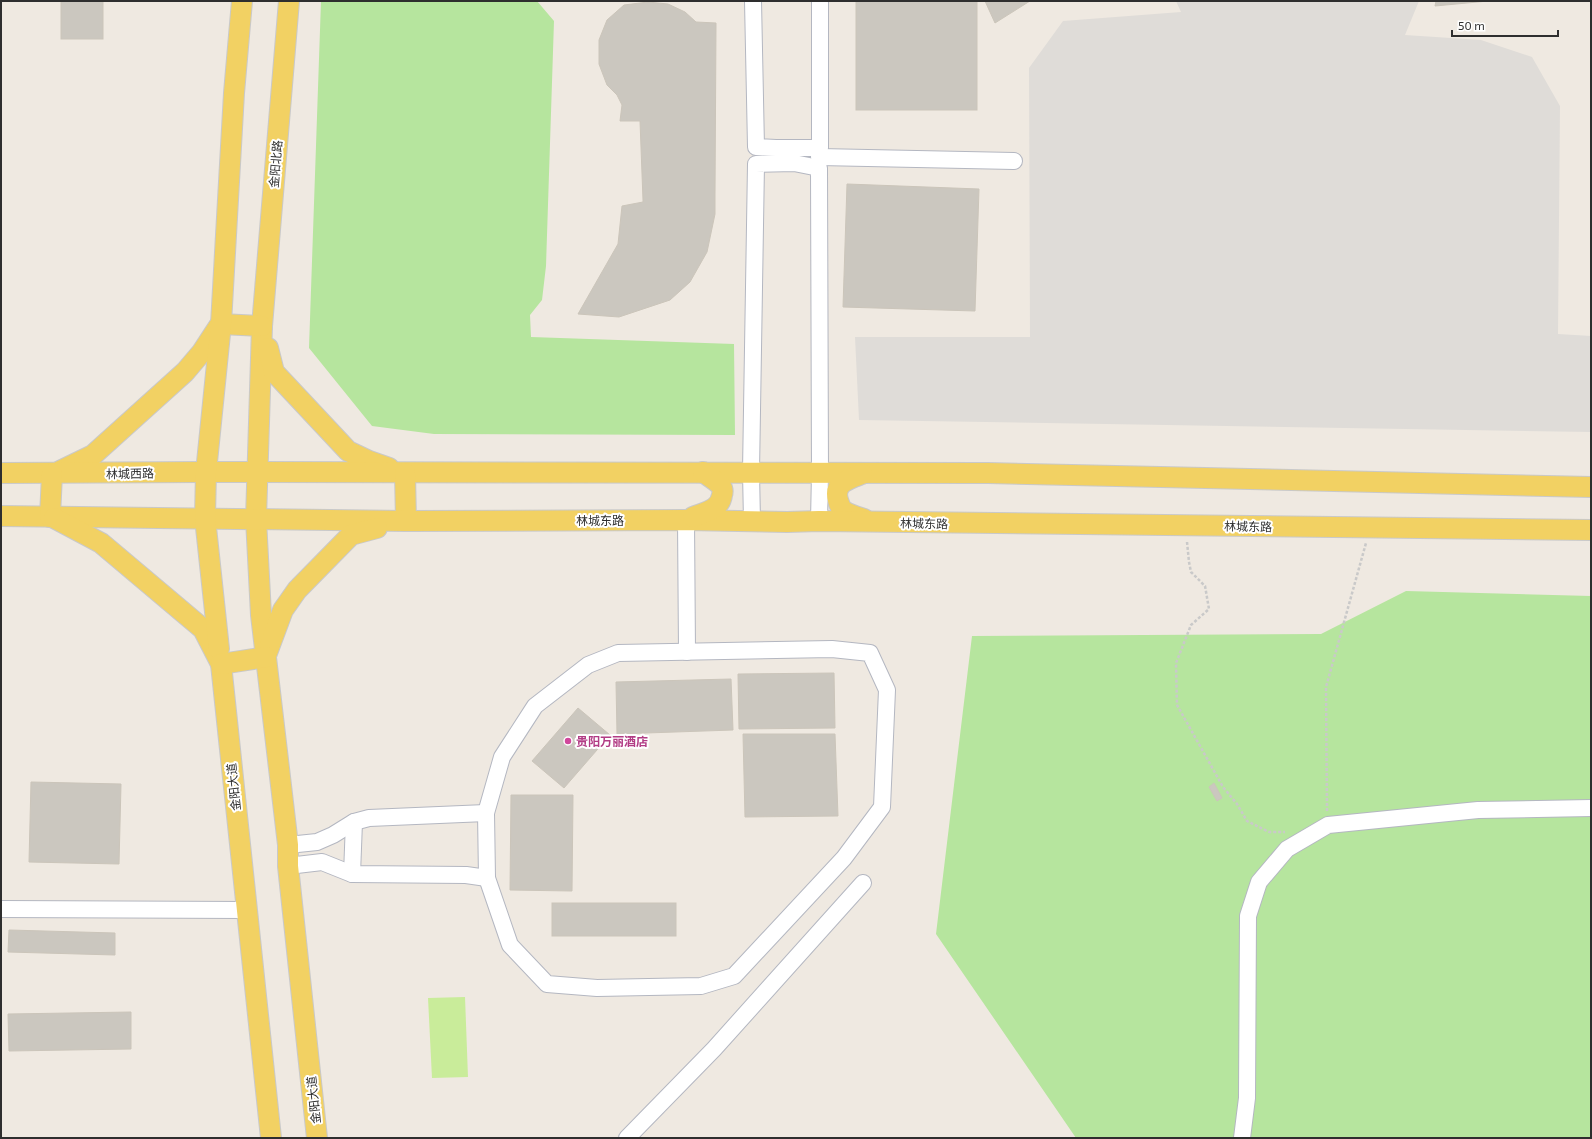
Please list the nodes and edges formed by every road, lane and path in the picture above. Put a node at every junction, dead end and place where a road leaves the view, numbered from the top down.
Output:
1 (242, 1) edge
2 (289, 1) edge
3 (753, 1) edge
4 (820, 1) edge
5 (756, 147) junction
6 (819, 158) junction
7 (1014, 161) dead end
8 (756, 164) junction
9 (221, 324) junction
10 (262, 326) junction
11 (206, 472) junction
12 (703, 472) junction
13 (751, 472) junction
14 (1, 473) edge
15 (258, 473) junction
16 (405, 473) junction
17 (820, 473) junction
18 (866, 473) junction
19 (52, 474) junction
20 (1591, 487) edge
21 (1, 516) edge
22 (50, 516) junction
23 (205, 518) junction
24 (256, 519) junction
25 (686, 520) junction
26 (819, 521) junction
27 (406, 522) junction
28 (752, 522) junction
29 (871, 522) junction
30 (1186, 526) junction
31 (1370, 528) junction
32 (1591, 530) edge
33 (687, 652) junction
34 (266, 657) junction
35 (221, 664) junction
36 (1591, 808) edge
37 (486, 813) junction
38 (354, 822) junction
39 (1328, 825) junction
40 (1289, 832) dead end
41 (288, 845) junction
42 (288, 866) junction
43 (352, 874) junction
44 (487, 878) junction
45 (863, 883) dead end
46 (1, 909) edge
47 (246, 910) junction
48 (271, 1138) edge
49 (317, 1138) edge
50 (626, 1138) edge
51 (1242, 1138) edge

1 - 9 main road
2 - 10 main road, 金阳北路
3 - 5 street
4 - 6 street
5 - 6 street
5 - 8 street
6 - 7 street
6 - 8 street
6 - 17 street
8 - 13 street
9 - 10 main road
9 - 11 main road
9 - 19 main road
10 - 15 main road, 金阳北路
10 - 16 main road
11 - 15 main road, 林城西路
11 - 19 main road, 林城西路
11 - 23 main road
12 - 13 main road
12 - 16 main road
12 - 25 main road
13 - 17 main road
13 - 28 street
14 - 19 main road, 林城西路
15 - 16 main road
15 - 24 main road, 金阳大道
16 - 27 main road
17 - 18 main road
17 - 26 street
18 - 20 main road
18 - 29 main road
19 - 22 main road
21 - 22 main road
22 - 23 main road
22 - 35 main road, 金阳大道
23 - 24 main road
23 - 35 main road
24 - 27 main road, 林城东路
24 - 34 main road, 金阳大道
25 - 27 main road, 林城东路
25 - 28 main road, 林城东路
25 - 33 street
26 - 28 main road, 林城东路
26 - 29 main road, 林城东路
27 - 34 main road
29 - 30 main road, 林城东路
30 - 31 main road, 林城东路
30 - 40 path
31 - 32 main road, 林城东路
31 - 39 path
33 - 37 street
33 - 44 street
34 - 35 main road
34 - 41 main road, 金阳大道
35 - 47 main road, 金阳大道
36 - 39 street
37 - 38 street
37 - 44 street
38 - 41 street
38 - 43 street
39 - 51 street
41 - 42 main road, 金阳大道
42 - 43 street
42 - 49 main road, 金阳大道
43 - 44 street
45 - 50 street
46 - 47 street
47 - 48 main road, 金阳大道

